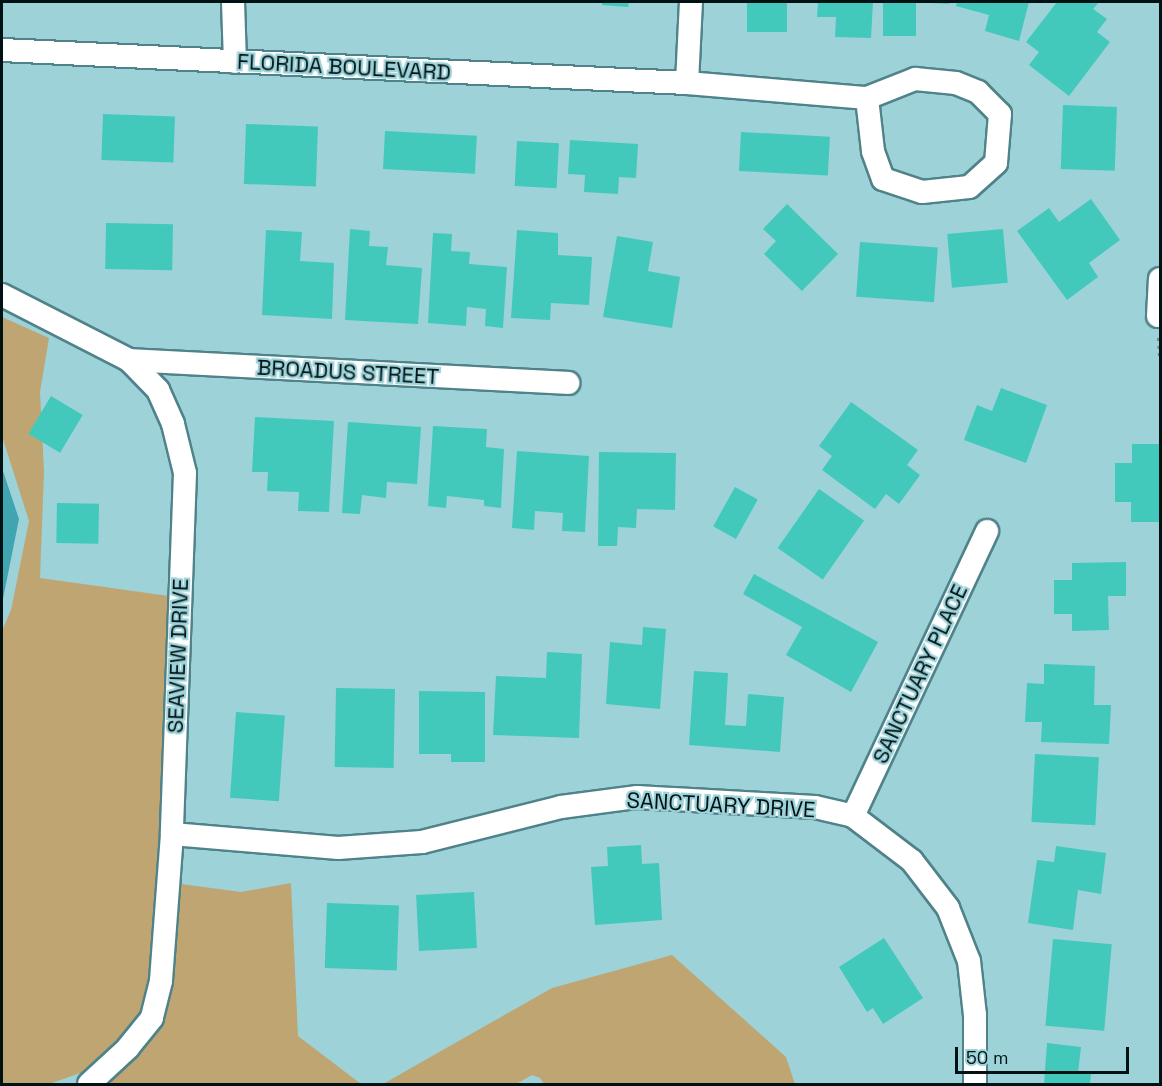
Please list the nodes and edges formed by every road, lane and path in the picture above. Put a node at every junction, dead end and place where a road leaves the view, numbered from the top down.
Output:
1 (233, 2) edge
2 (691, 2) edge
3 (2, 50) edge
4 (235, 62) junction
5 (687, 83) junction
6 (867, 98) junction
7 (1161, 279) edge
8 (2, 295) edge
9 (1158, 316) dead end
10 (129, 360) junction
11 (568, 383) dead end
12 (987, 531) dead end
13 (853, 816) junction
14 (172, 834) junction
15 (88, 1084) edge
16 (975, 1084) edge

1 - 4 street
2 - 5 street
3 - 4 street, FLORIDA BOULEVARD
4 - 5 street, FLORIDA BOULEVARD
5 - 6 street, FLORIDA BOULEVARD
6 - 6 street
7 - 9 street
8 - 10 street, SEAVIEW DRIVE
10 - 11 street, BROADUS STREET
10 - 14 street, SEAVIEW DRIVE
12 - 13 street, SANCTUARY PLACE
13 - 14 street, SANCTUARY DRIVE
13 - 16 street, SANCTUARY DRIVE
14 - 15 street, SEAVIEW DRIVE

